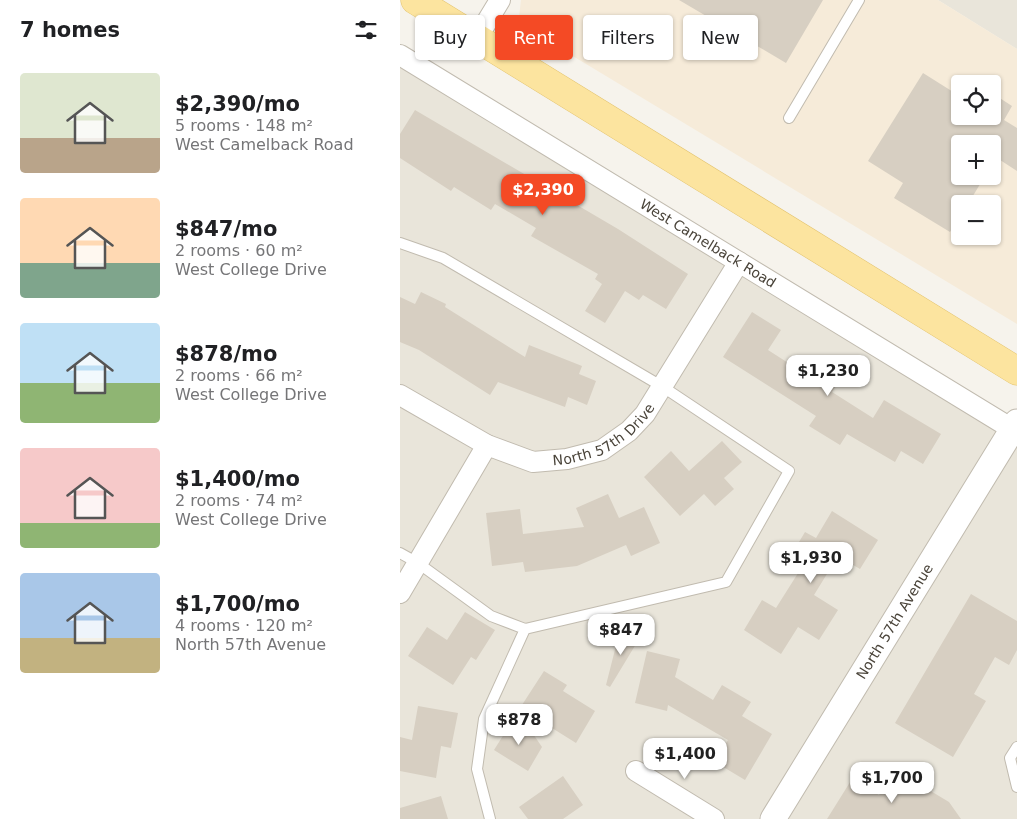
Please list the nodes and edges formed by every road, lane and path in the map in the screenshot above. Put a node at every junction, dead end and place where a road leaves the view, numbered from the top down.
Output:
1 (415, 0) edge
2 (500, 0) edge
3 (859, 0) edge
4 (439, 15) edge
5 (485, 25) edge
6 (485, 43) edge
7 (400, 55) edge
8 (789, 118) dead end
9 (400, 243) edge
10 (739, 262) junction
11 (1017, 371) edge
12 (664, 387) junction
13 (400, 395) edge
14 (1016, 428) edge
15 (487, 446) junction
16 (400, 553) edge
17 (418, 562) junction
18 (400, 593) edge
19 (525, 629) junction
20 (1017, 747) edge
21 (636, 771) dead end
22 (1017, 787) edge
23 (490, 819) edge
24 (714, 819) edge
25 (773, 819) edge

1 - 4 main road
2 - 5 street
3 - 8 lane
6 - 11 main road
7 - 10 street, West Camelback Road
9 - 12 lane
10 - 12 street, North 57th Drive
10 - 14 street, West Camelback Road
12 - 15 street, North 57th Drive
12 - 19 lane
13 - 15 street, North 57th Drive
14 - 25 street, North 57th Avenue
15 - 17 street
16 - 17 lane
17 - 18 street
17 - 19 lane
19 - 23 lane
20 - 22 lane
21 - 24 street

